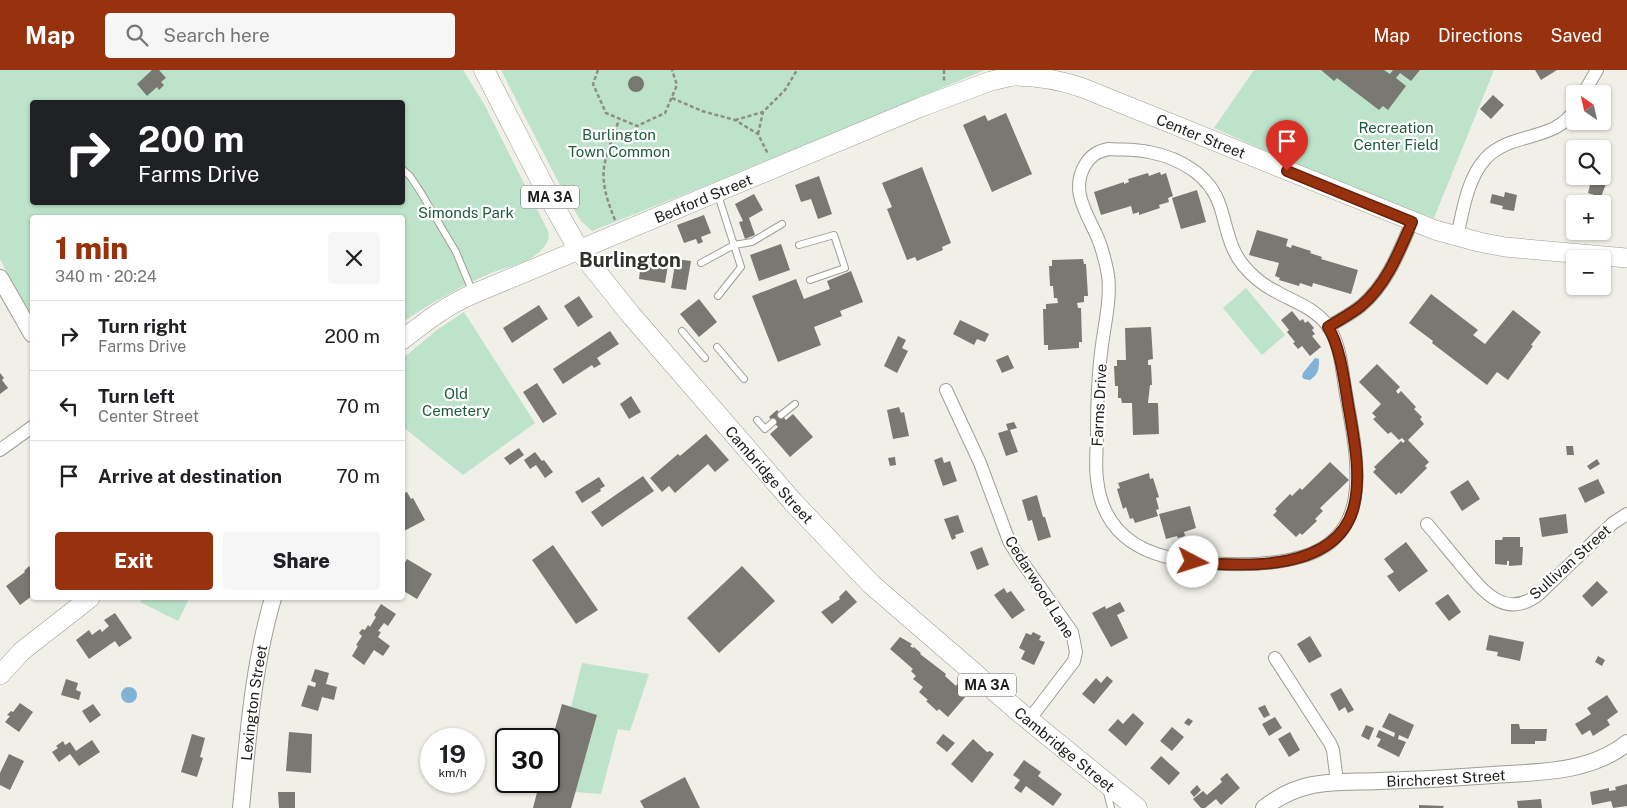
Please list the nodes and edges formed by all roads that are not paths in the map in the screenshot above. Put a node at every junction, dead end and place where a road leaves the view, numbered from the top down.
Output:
1 (484, 70) edge
2 (1597, 70) edge
3 (1012, 73) edge
4 (1588, 85) edge
5 (1566, 121) edge
6 (405, 172) edge
7 (717, 192) junction
8 (1412, 222) junction
9 (782, 224) dead end
10 (1457, 237) junction
11 (799, 245) dead end
12 (734, 246) junction
13 (579, 250) junction
14 (1627, 258) edge
15 (701, 263) dead end
16 (0, 278) edge
17 (810, 280) dead end
18 (473, 294) junction
19 (718, 296) dead end
20 (1328, 327) junction
21 (30, 330) edge
22 (682, 331) dead end
23 (405, 338) edge
24 (717, 347) dead end
25 (705, 358) dead end
26 (744, 379) dead end
27 (946, 390) dead end
28 (795, 404) dead end
29 (781, 415) dead end
30 (757, 420) dead end
31 (773, 422) dead end
32 (30, 428) edge
33 (0, 450) edge
34 (1627, 514) edge
35 (1427, 524) dead end
36 (87, 600) edge
37 (273, 600) edge
38 (1275, 658) dead end
39 (0, 675) edge
40 (1029, 720) junction
41 (1627, 743) edge
42 (1104, 781) junction
43 (1337, 782) junction
44 (241, 808) edge
45 (1111, 808) edge
46 (1137, 808) edge
47 (1264, 808) edge

1 - 13 main road, Cambridge Street / MA 3A
2 - 4 street
3 - 7 main road, Bedford Street
3 - 8 main road, Center Street
5 - 10 street
6 - 18 lane
7 - 12 lane
7 - 13 main road, Bedford Street
8 - 10 main road, Center Street
8 - 20 street
9 - 12 lane
10 - 14 main road, Center Street
11 - 17 lane
12 - 15 lane
12 - 19 lane
13 - 18 main road, Bedford Street
13 - 40 main road, Cambridge Street / MA 3A
16 - 21 street
18 - 23 main road, Bedford Street
20 - 20 street, Farms Drive
22 - 25 lane
24 - 26 lane
27 - 40 street, Cedarwood Lane
28 - 29 lane
30 - 31 lane
32 - 33 street
34 - 35 street, Sullivan Street
36 - 39 main road
37 - 44 street, Lexington Street
38 - 43 street
40 - 42 main road, Cambridge Street / MA 3A
41 - 43 street, Birchcrest Street
42 - 45 lane
42 - 46 main road, Cambridge Street / MA 3A
43 - 47 street, Birchcrest Street

